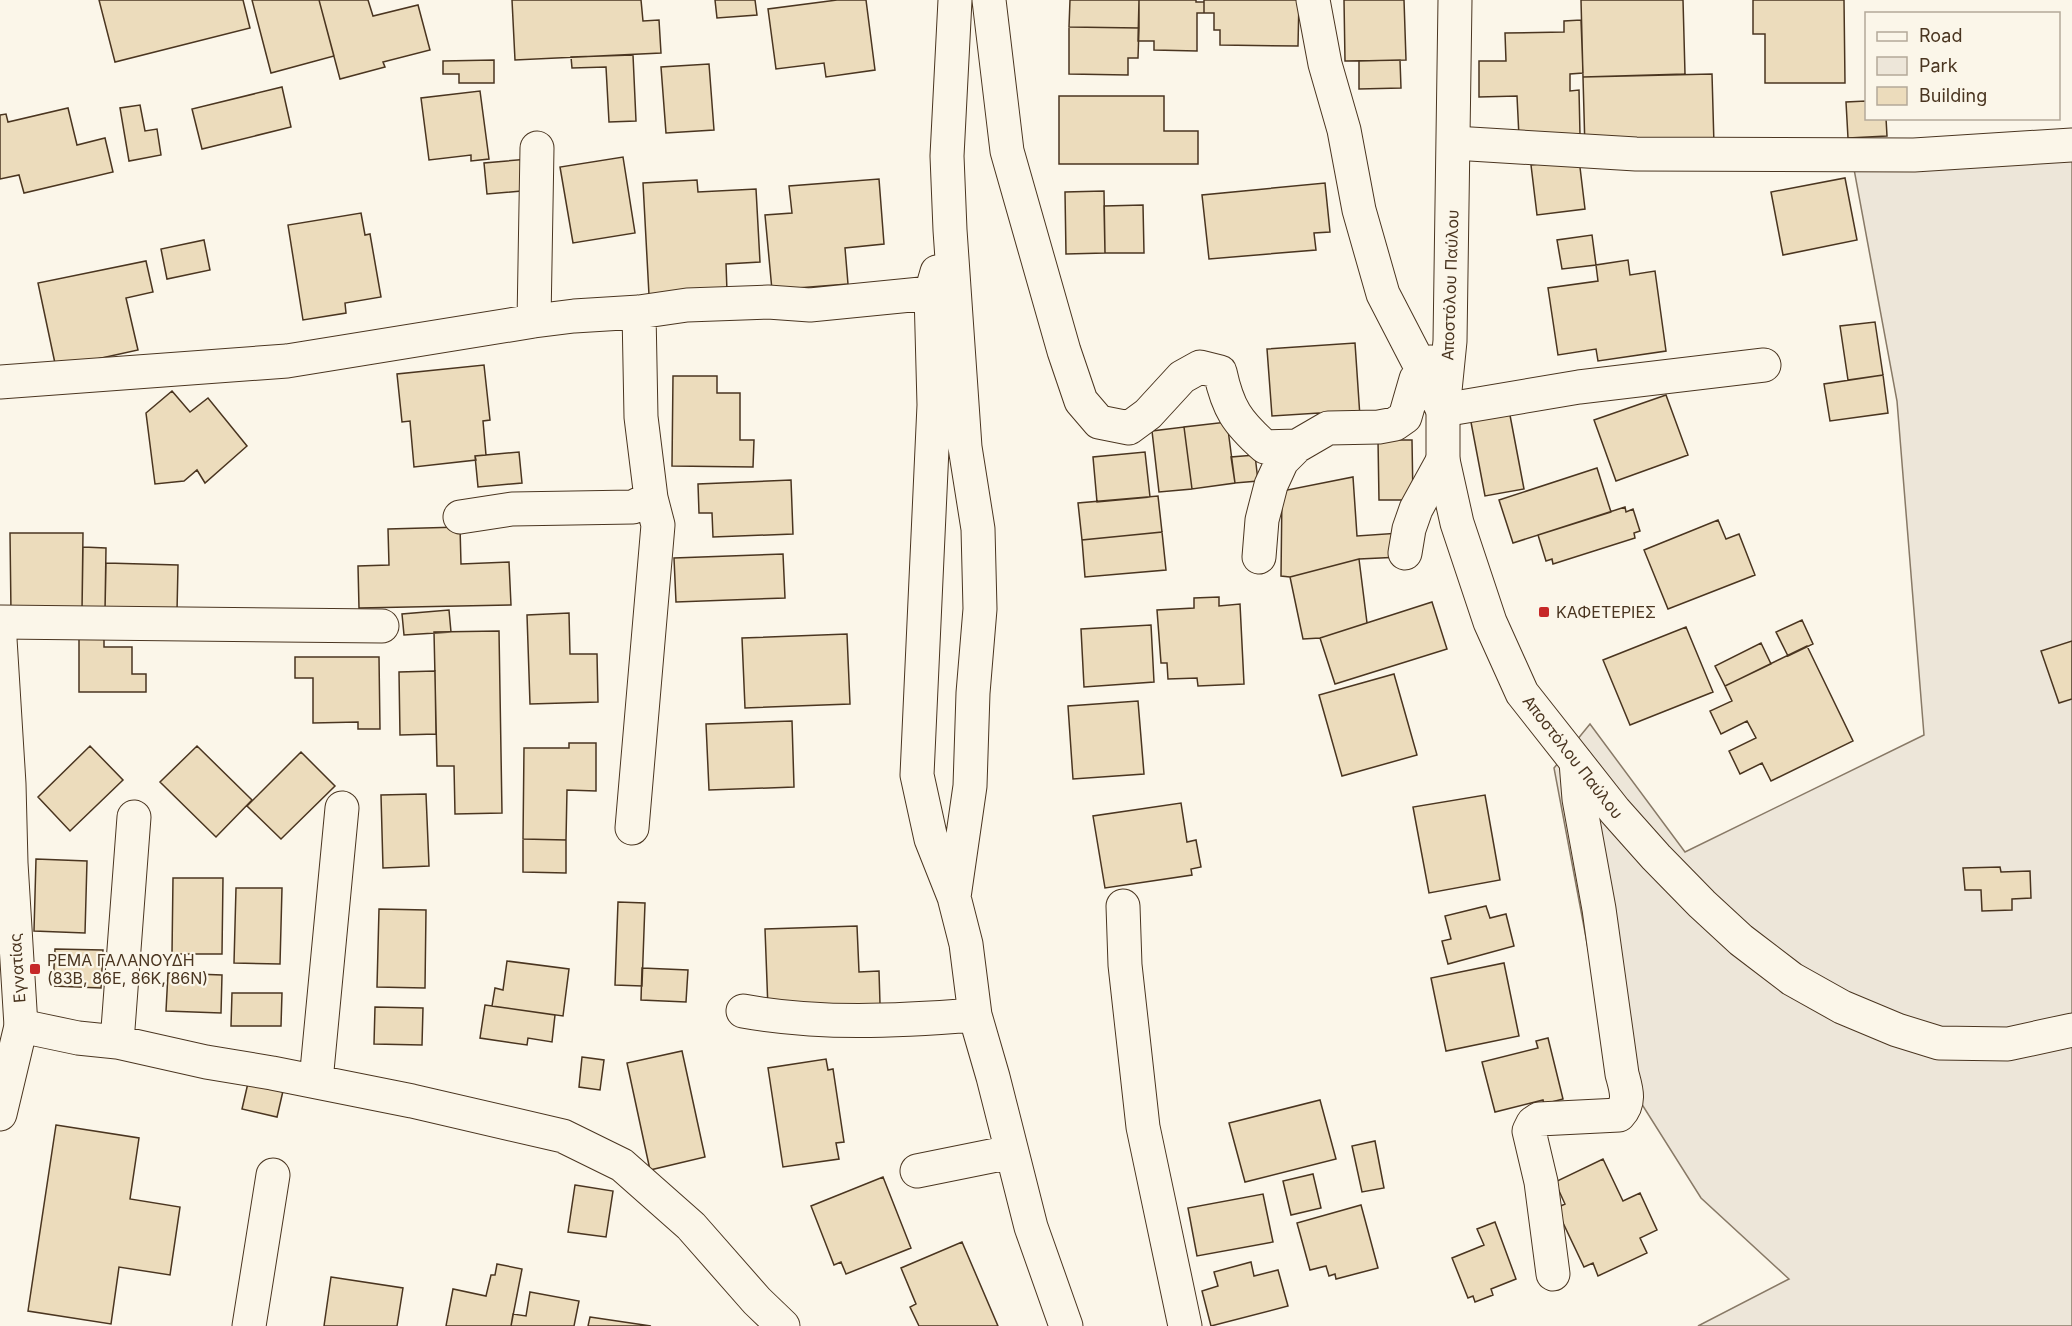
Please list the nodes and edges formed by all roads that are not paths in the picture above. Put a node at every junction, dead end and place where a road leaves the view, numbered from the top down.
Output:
1 (955, 0) edge
2 (989, 0) edge
3 (1313, 0) edge
4 (1455, 0) edge
5 (1454, 143) junction
6 (2072, 146) edge
7 (537, 148) dead end
8 (950, 230) junction
9 (931, 293) junction
10 (639, 312) junction
11 (534, 321) junction
12 (1450, 341) junction
13 (1764, 365) dead end
14 (1423, 370) junction
15 (0, 382) edge
16 (1443, 410) junction
17 (1297, 446) junction
18 (1443, 460) junction
19 (651, 498) junction
20 (460, 517) dead end
21 (1405, 553) dead end
22 (1259, 557) dead end
23 (0, 622) edge
24 (382, 626) dead end
25 (0, 639) edge
26 (2, 733) edge
27 (1576, 762) junction
28 (342, 808) dead end
29 (134, 817) dead end
30 (632, 828) dead end
31 (954, 897) junction
32 (1123, 906) dead end
33 (743, 1011) dead end
34 (975, 1015) junction
35 (21, 1026) junction
36 (2072, 1030) edge
37 (117, 1042) junction
38 (316, 1081) junction
39 (0, 1114) edge
40 (1011, 1152) junction
41 (917, 1171) dead end
42 (273, 1175) dead end
43 (1553, 1274) dead end
44 (249, 1326) edge
45 (783, 1326) edge
46 (1066, 1326) edge
47 (1185, 1326) edge

1 - 8 street
2 - 17 street
3 - 14 street
4 - 5 street, Αποστόλου Παύλου
5 - 6 street
5 - 12 street, Αποστόλου Παύλου
7 - 11 street
8 - 9 street
8 - 31 street
9 - 10 street
9 - 31 street
10 - 11 street
10 - 19 street
11 - 15 street
12 - 14 street
12 - 16 street, Αποστόλου Παύλου
13 - 16 street
14 - 16 street
14 - 17 street
16 - 18 street, Αποστόλου Παύλου
17 - 22 street
18 - 21 street
18 - 27 street, Αποστόλου Παύλου
19 - 20 street
19 - 30 street
23 - 24 street
25 - 26 street, Εγνατίας
26 - 35 street, Εγνατίας
27 - 36 street, Αποστόλου Παύλου
27 - 43 street
28 - 38 street
29 - 37 street
31 - 34 street
32 - 47 street
33 - 34 street
34 - 40 street
35 - 37 street
35 - 39 street, Εγνατίας
37 - 38 street
38 - 45 street
40 - 41 street
40 - 46 street
42 - 44 street

